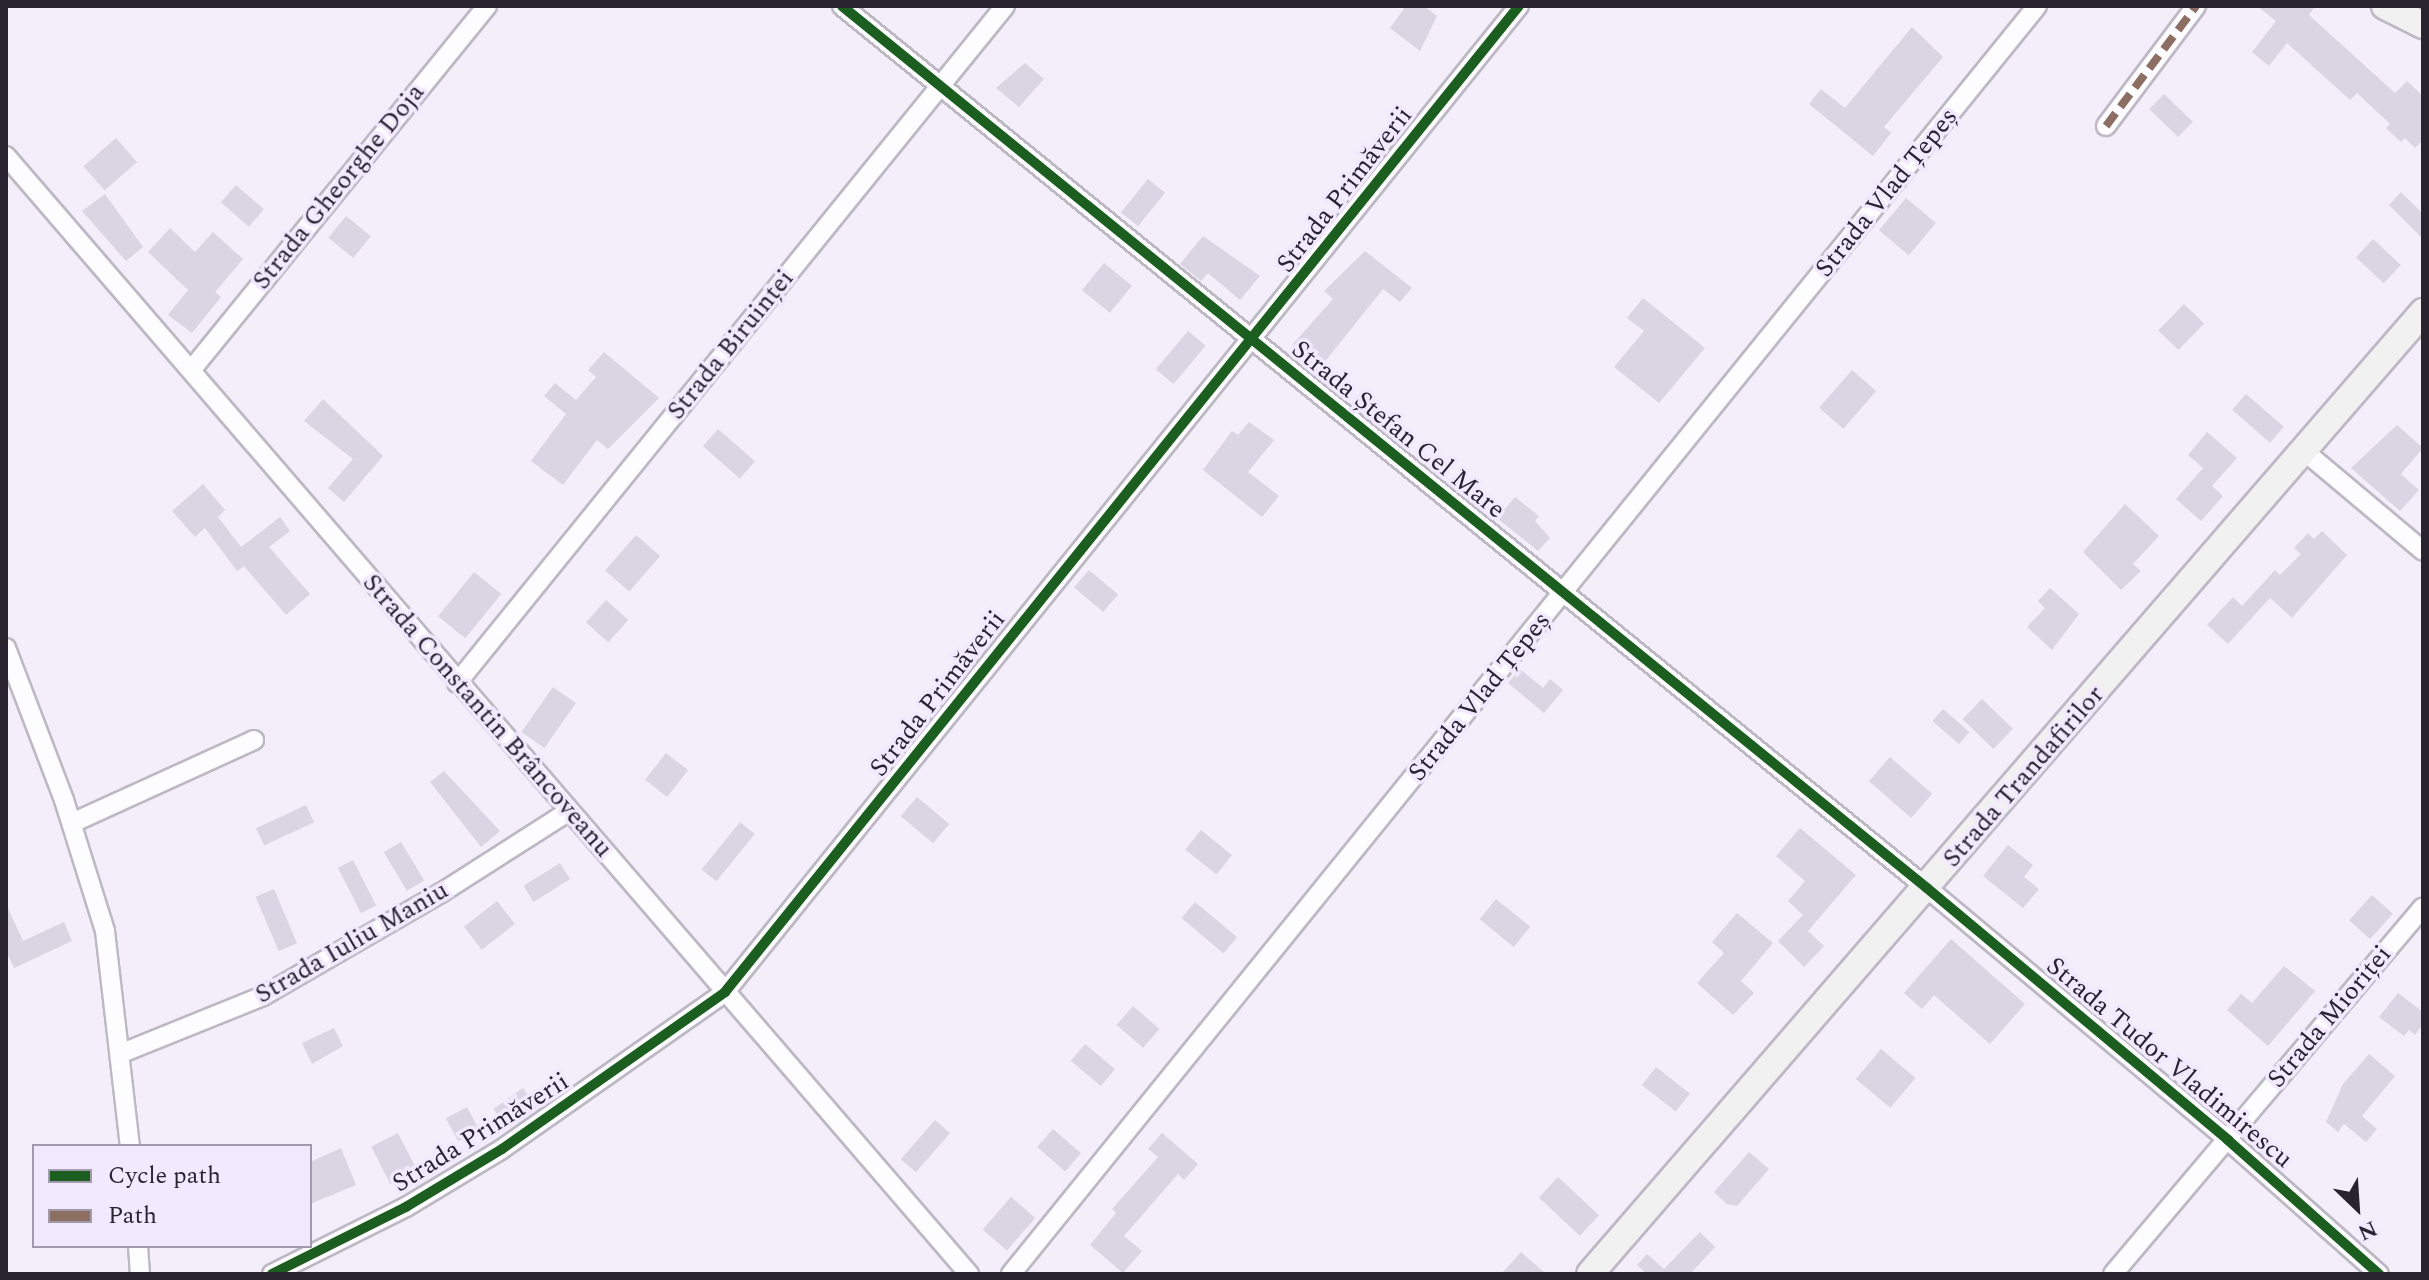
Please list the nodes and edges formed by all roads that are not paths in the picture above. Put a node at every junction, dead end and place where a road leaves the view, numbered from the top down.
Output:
1 (487, 6) edge
2 (842, 6) edge
3 (1005, 6) edge
4 (1519, 6) edge
5 (2037, 6) edge
6 (2196, 6) edge
7 (2385, 6) edge
8 (2423, 25) edge
9 (941, 86) junction
10 (2106, 126) dead end
11 (6, 156) edge
12 (2423, 312) edge
13 (1253, 341) junction
14 (192, 369) junction
15 (2304, 451) junction
16 (2423, 551) edge
17 (1564, 593) junction
18 (6, 648) edge
19 (457, 683) junction
20 (254, 740) dead end
21 (569, 811) junction
22 (72, 823) junction
23 (1927, 888) junction
24 (2423, 907) edge
25 (725, 992) junction
26 (122, 1053) junction
27 (2228, 1140) junction
28 (130, 1144) edge
29 (138, 1248) edge
30 (140, 1274) edge
31 (272, 1274) edge
32 (969, 1274) edge
33 (1011, 1274) edge
34 (1590, 1274) edge
35 (2113, 1274) edge
36 (2379, 1274) edge

1 - 14 street, Strada Gheorghe Doja
2 - 9 street, Strada Ștefan Cel Mare
3 - 9 street, Strada Biruinței
4 - 13 street, Strada Primăverii
5 - 17 street, Strada Vlad Țepeș
6 - 10 street
7 - 8 main road
9 - 13 street, Strada Ștefan Cel Mare
9 - 19 street, Strada Biruinței
11 - 14 street, Strada Constantin Brâncoveanu
12 - 15 main road, Strada Trandafirilor
13 - 17 street, Strada Ștefan Cel Mare
13 - 25 street, Strada Primăverii
14 - 19 street, Strada Constantin Brâncoveanu
15 - 16 street
15 - 23 main road, Strada Trandafirilor
17 - 23 street, Strada Ștefan Cel Mare
17 - 33 street, Strada Vlad Țepeș
18 - 22 street
19 - 21 street, Strada Constantin Brâncoveanu
20 - 22 street
21 - 25 street, Strada Constantin Brâncoveanu
21 - 26 street, Strada Iuliu Maniu
22 - 26 street
23 - 27 street, Strada Tudor Vladimirescu
23 - 34 main road, Strada Trandafirilor
24 - 27 street, Strada Mioriței
25 - 31 street, Strada Primăverii
25 - 32 street, Strada Constantin Brâncoveanu
26 - 28 street
27 - 35 street, Strada Mioriței
27 - 36 street, Strada Tudor Vladimirescu
29 - 30 street

